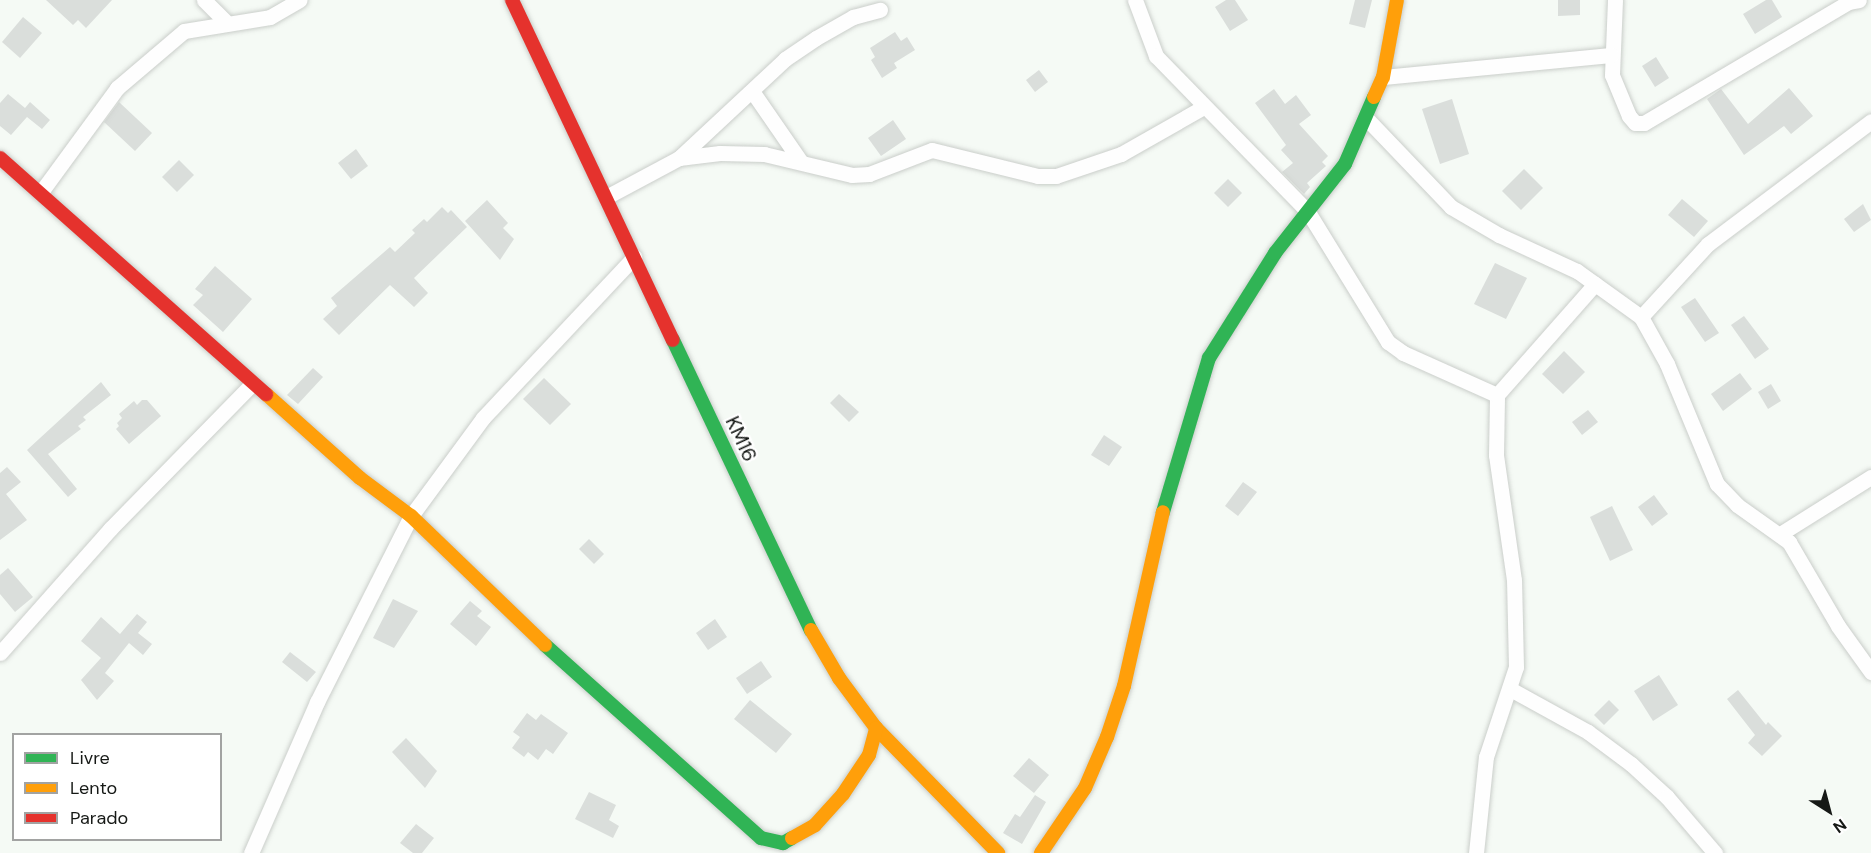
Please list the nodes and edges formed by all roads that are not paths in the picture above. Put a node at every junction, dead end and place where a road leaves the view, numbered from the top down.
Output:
1 (204, 0) edge
2 (298, 0) edge
3 (512, 0) edge
4 (1136, 0) edge
5 (1397, 0) edge
6 (1615, 0) edge
7 (1861, 0) edge
8 (1871, 5) edge
9 (880, 10) dead end
10 (227, 23) junction
11 (1611, 55) junction
12 (1383, 76) junction
13 (752, 91) junction
14 (1202, 108) junction
15 (1366, 118) junction
16 (1871, 121) edge
17 (0, 158) edge
18 (679, 158) junction
19 (801, 162) junction
20 (41, 192) junction
21 (606, 198) junction
22 (1308, 212) junction
23 (634, 257) junction
24 (1595, 284) junction
25 (1641, 317) junction
26 (253, 383) junction
27 (1497, 395) junction
28 (1871, 477) edge
29 (411, 516) junction
30 (1780, 534) junction
31 (0, 653) edge
32 (1871, 672) edge
33 (1512, 690) junction
34 (876, 728) junction
35 (251, 853) edge
36 (998, 853) edge
37 (1041, 853) edge
38 (1476, 853) edge
39 (1715, 853) edge

1 - 10 street
2 - 10 street
3 - 21 street, KM16
4 - 14 street
5 - 12 street
6 - 11 street
7 - 8 street
7 - 11 street
9 - 13 street
10 - 20 street
11 - 12 street
12 - 15 street
13 - 18 street
13 - 19 street
14 - 19 street
14 - 22 street
15 - 22 street
15 - 24 street
16 - 25 street
17 - 20 street
18 - 19 street
18 - 21 street
20 - 26 street
21 - 23 street, KM16
22 - 27 street
22 - 37 street
23 - 29 street
23 - 34 street, KM16
24 - 25 street
24 - 27 street
25 - 30 street
26 - 29 street
26 - 31 street
27 - 33 street
28 - 30 street
29 - 34 street
29 - 35 street
30 - 32 street
33 - 38 street
33 - 39 street
34 - 36 street, KM16

